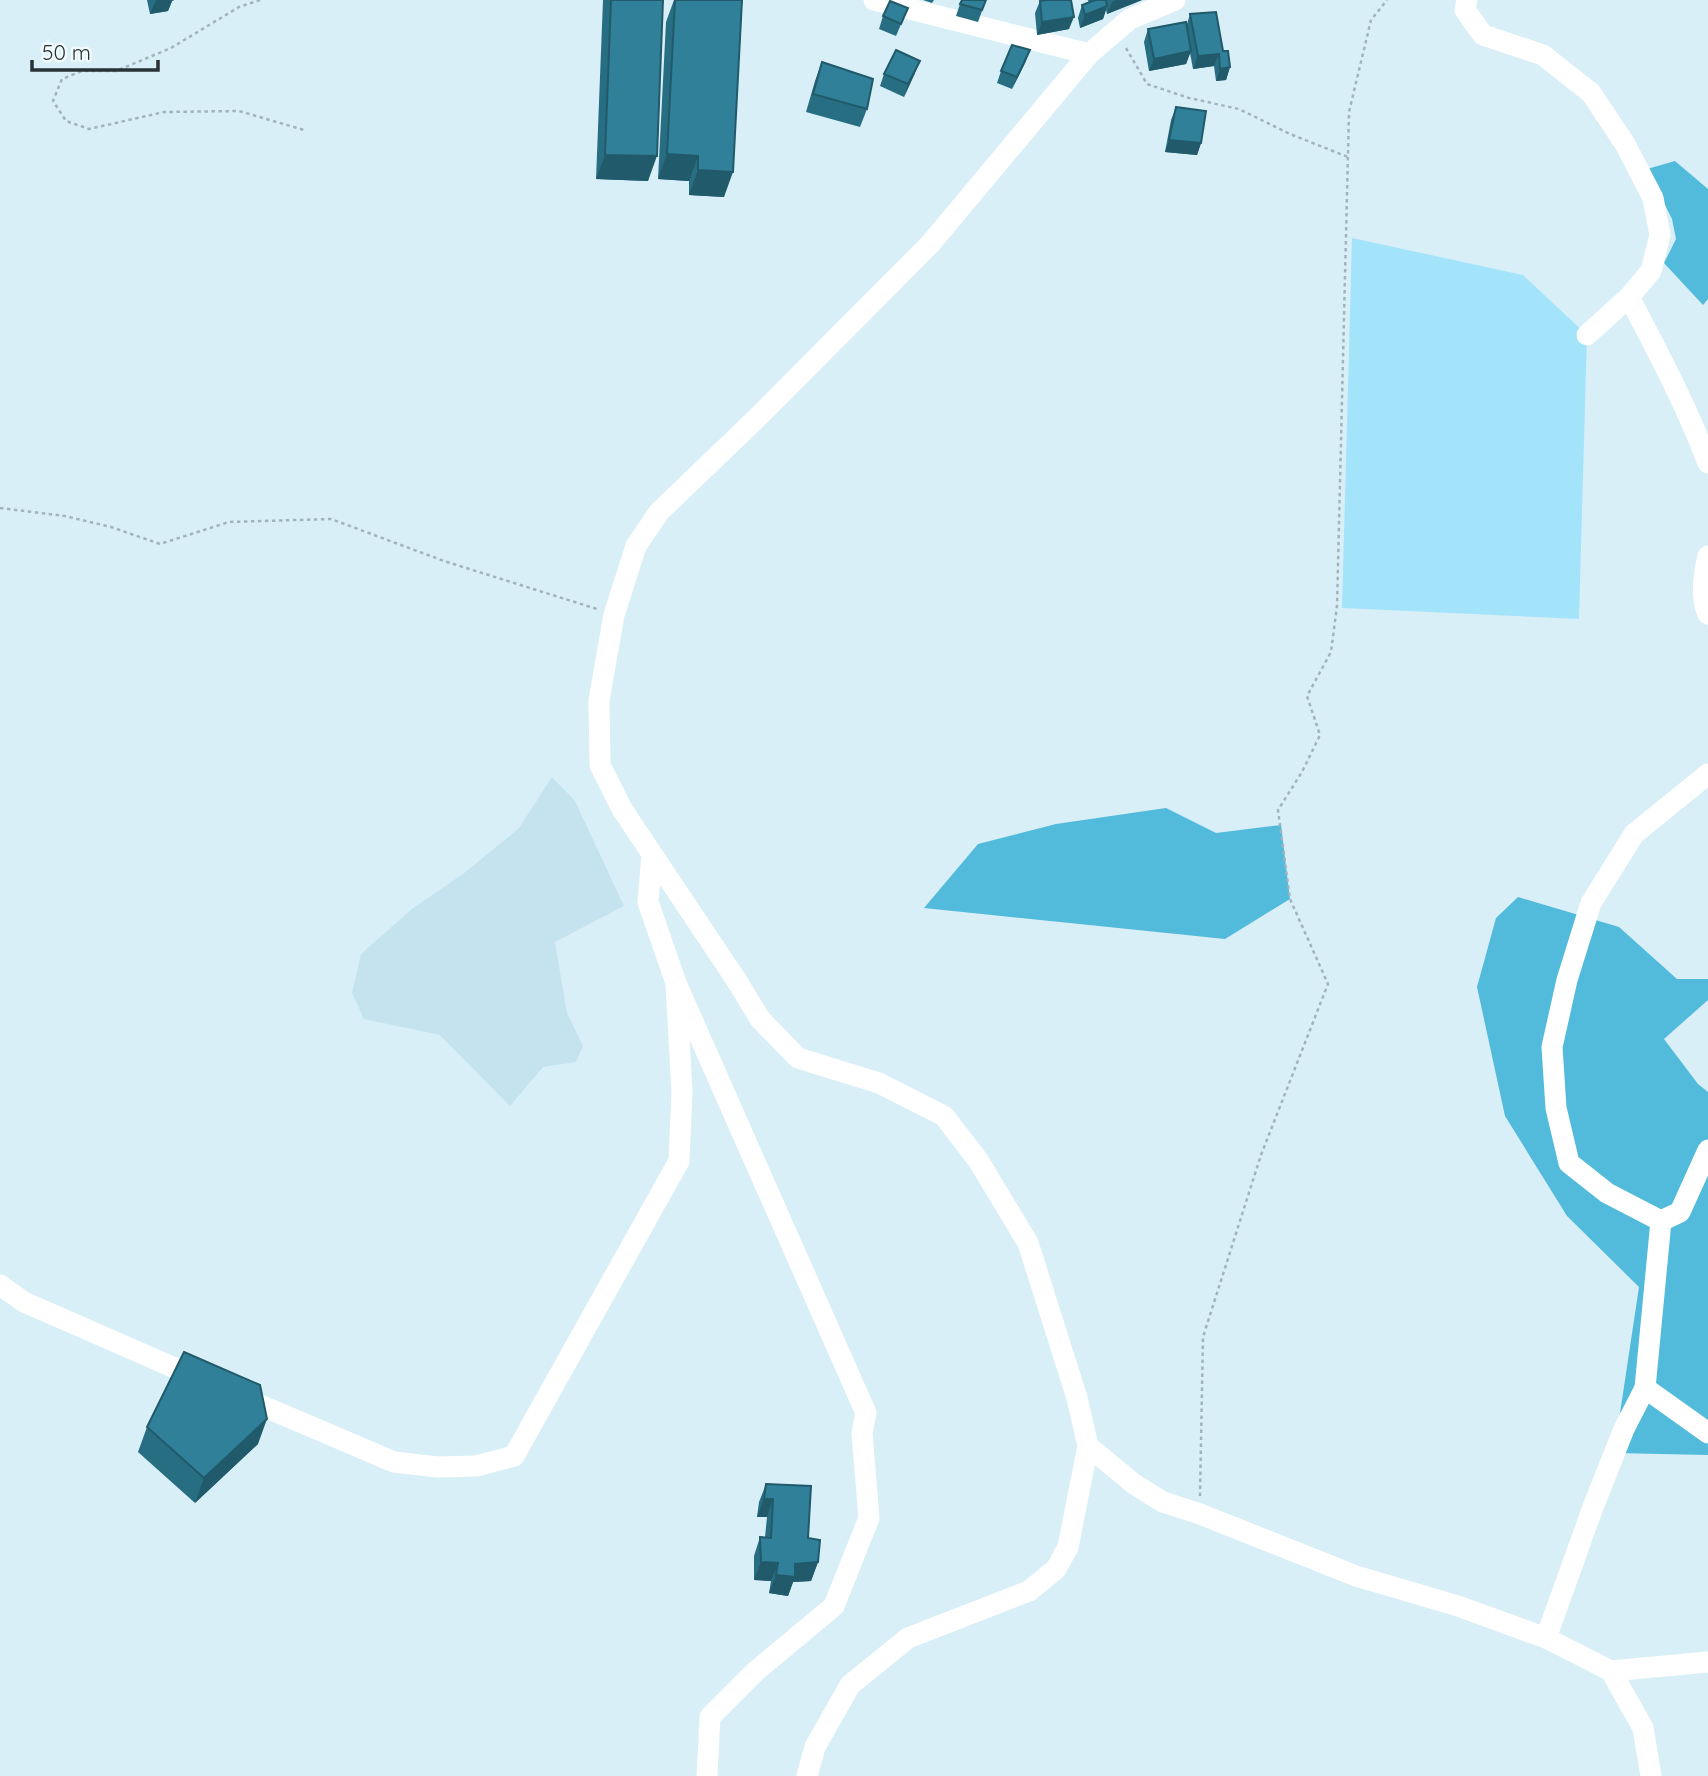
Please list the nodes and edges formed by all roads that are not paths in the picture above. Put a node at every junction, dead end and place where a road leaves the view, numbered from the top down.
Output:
1 (874, 0) edge
2 (1175, 0) edge
3 (1467, 0) edge
4 (1089, 54) junction
5 (1629, 297) junction
6 (1587, 335) dead end
7 (1708, 463) edge
8 (1708, 556) edge
9 (1708, 614) edge
10 (1708, 774) edge
11 (652, 855) junction
12 (676, 983) junction
13 (1708, 1150) edge
14 (1661, 1221) junction
15 (0, 1285) edge
16 (1645, 1388) junction
17 (1708, 1433) edge
18 (1088, 1446) junction
19 (1546, 1638) junction
20 (1708, 1662) edge
21 (1611, 1671) junction
22 (707, 1776) edge
23 (807, 1776) edge
24 (1651, 1776) edge

1 - 4 street
2 - 4 street
3 - 5 street
4 - 11 street
5 - 6 street
5 - 7 street
8 - 9 street
10 - 14 street
11 - 12 street
11 - 18 street
12 - 15 street
12 - 22 street
13 - 14 street
14 - 16 street
16 - 17 street
16 - 19 street
18 - 19 street
18 - 23 street
19 - 21 street
20 - 21 street
21 - 24 street

